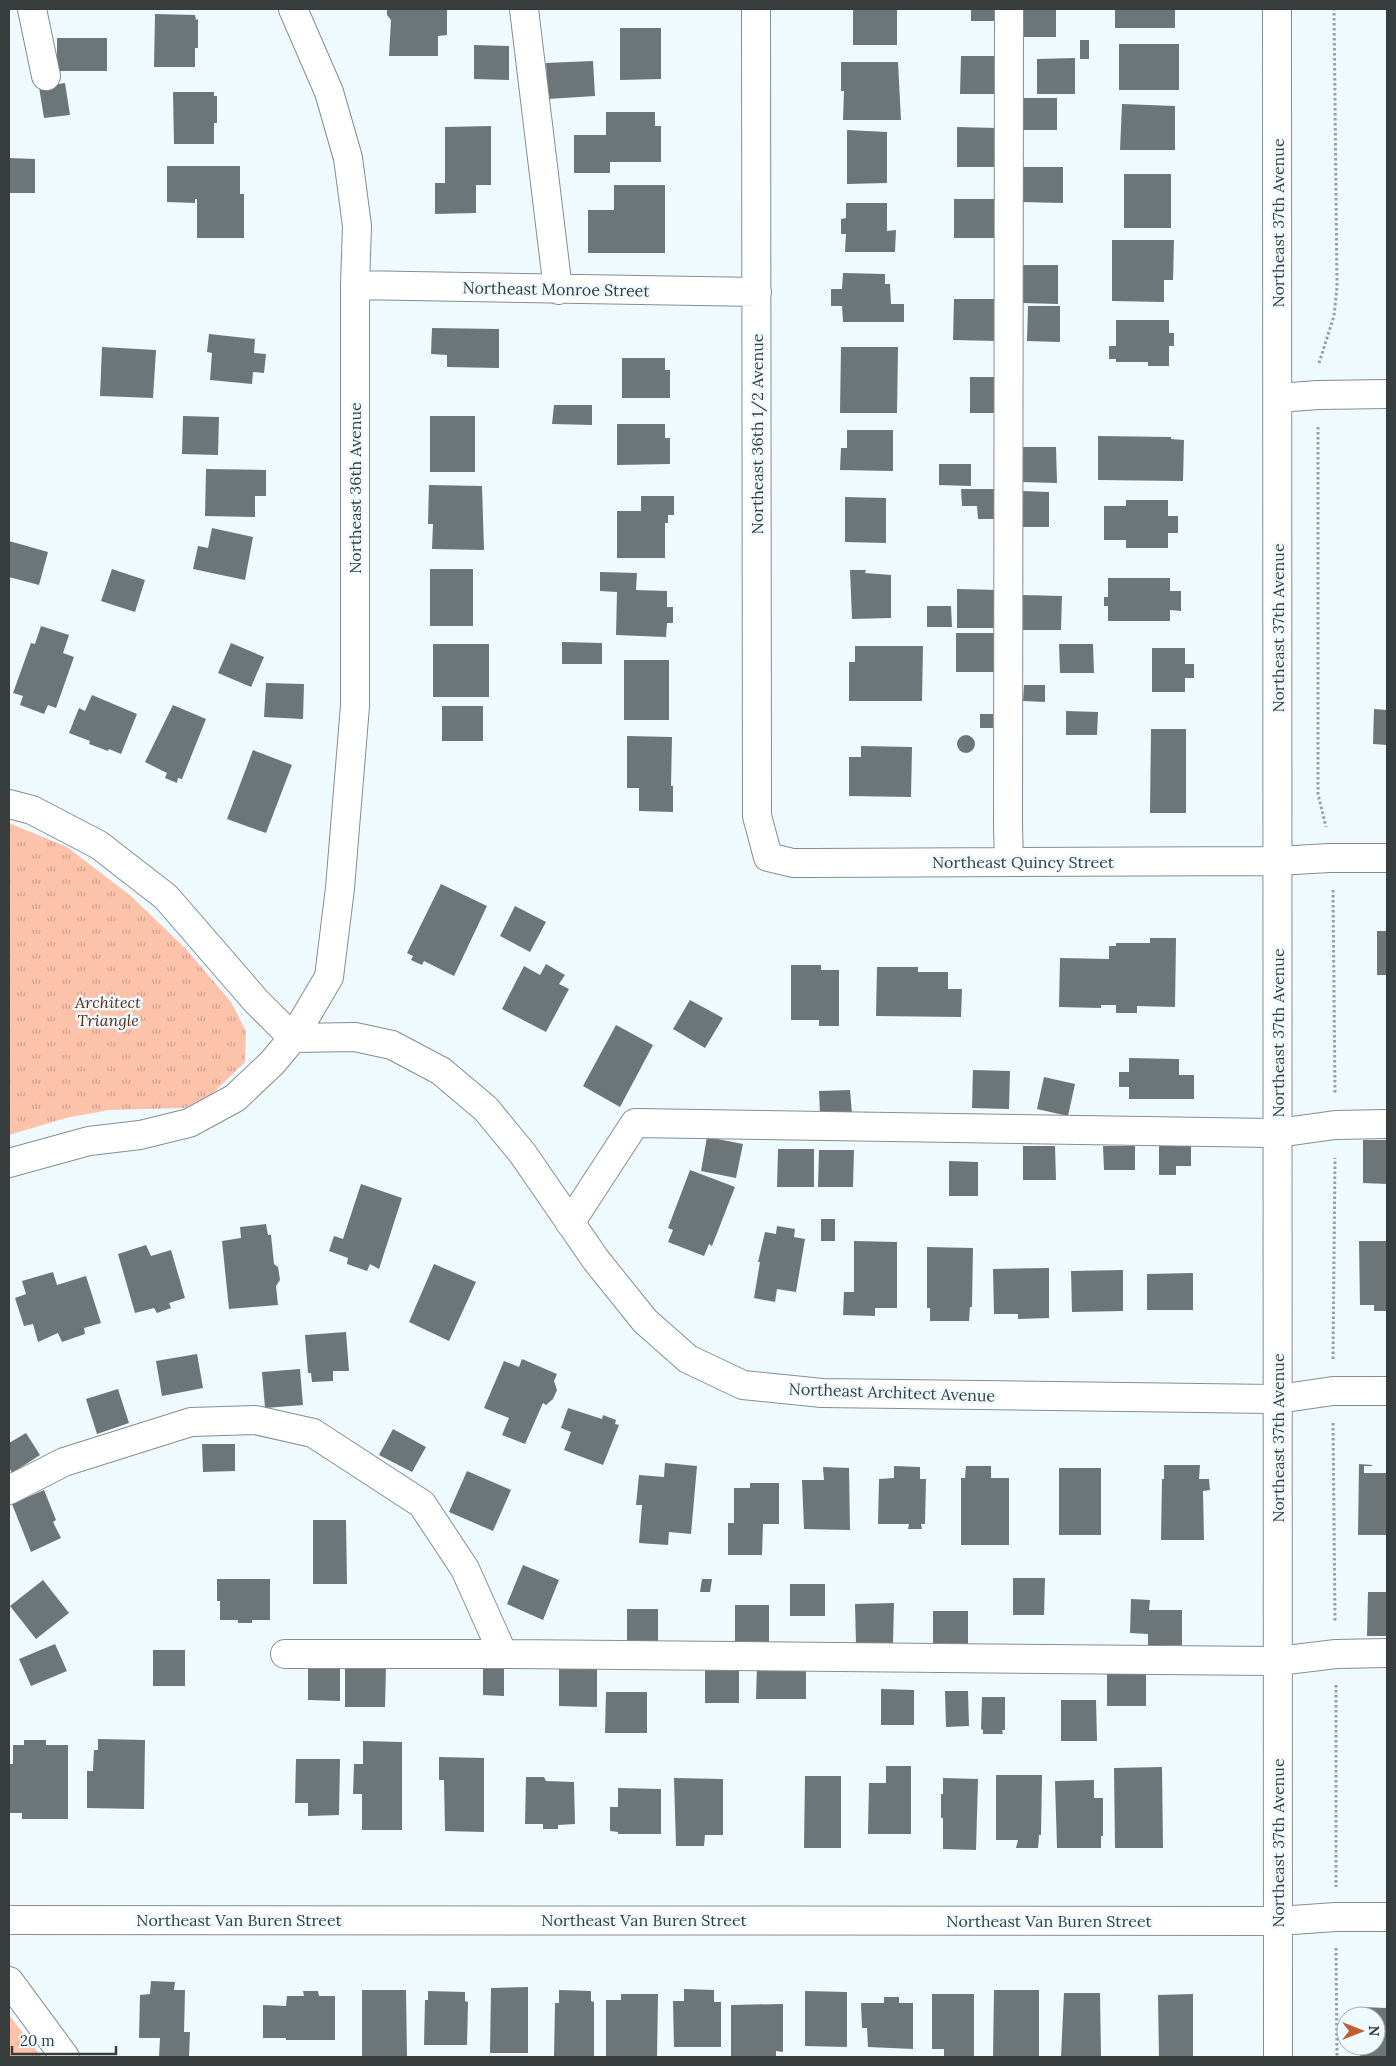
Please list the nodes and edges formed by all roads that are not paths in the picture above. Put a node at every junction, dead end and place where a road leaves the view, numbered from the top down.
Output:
1 (32, 9) edge
2 (293, 9) edge
3 (524, 9) edge
4 (756, 9) edge
5 (1008, 9) edge
6 (1277, 9) edge
7 (46, 76) dead end
8 (355, 285) junction
9 (558, 290) junction
10 (757, 292) junction
11 (1387, 394) edge
12 (1278, 398) junction
13 (9, 804) edge
14 (768, 857) joint
15 (1387, 858) edge
16 (1278, 861) junction
17 (1009, 862) junction
18 (293, 1038) junction
19 (1387, 1124) edge
20 (1278, 1133) junction
21 (9, 1163) edge
22 (570, 1223) junction
23 (1387, 1391) edge
24 (1278, 1399) junction
25 (9, 1490) edge
26 (1387, 1653) edge
27 (285, 1654) dead end
28 (503, 1654) junction
29 (1278, 1661) junction
30 (1387, 1917) edge
31 (9, 1920) edge
32 (1278, 1922) junction
33 (9, 1981) edge
34 (65, 2057) edge
35 (1278, 2057) edge

1 - 7 street
2 - 8 street, Northeast 36th Avenue
3 - 9 street
4 - 10 street, Northeast 36th 1/2 Avenue
5 - 17 street
6 - 12 street, Northeast 37th Avenue
8 - 9 street, Northeast Monroe Street
8 - 18 street, Northeast 36th Avenue
9 - 10 street, Northeast Monroe Street
10 - 14 street, Northeast 36th 1/2 Avenue
11 - 12 street
12 - 16 street, Northeast 37th Avenue
13 - 18 street
14 - 17 street, Northeast Quincy Street
15 - 16 street, Northeast Quincy Street
16 - 17 street, Northeast Quincy Street
16 - 20 street, Northeast 37th Avenue
18 - 21 street
18 - 22 street, Northeast Architect Avenue
19 - 20 street
20 - 22 street
20 - 24 street, Northeast 37th Avenue
22 - 24 street, Northeast Architect Avenue
23 - 24 street, Northeast Architect Avenue
24 - 29 street, Northeast 37th Avenue
25 - 28 street
26 - 29 street
27 - 28 street
28 - 29 street
29 - 32 street, Northeast 37th Avenue
30 - 32 street, Northeast Van Buren Street
31 - 32 street, Northeast Van Buren Street
32 - 35 street, Northeast 37th Avenue
33 - 34 street

